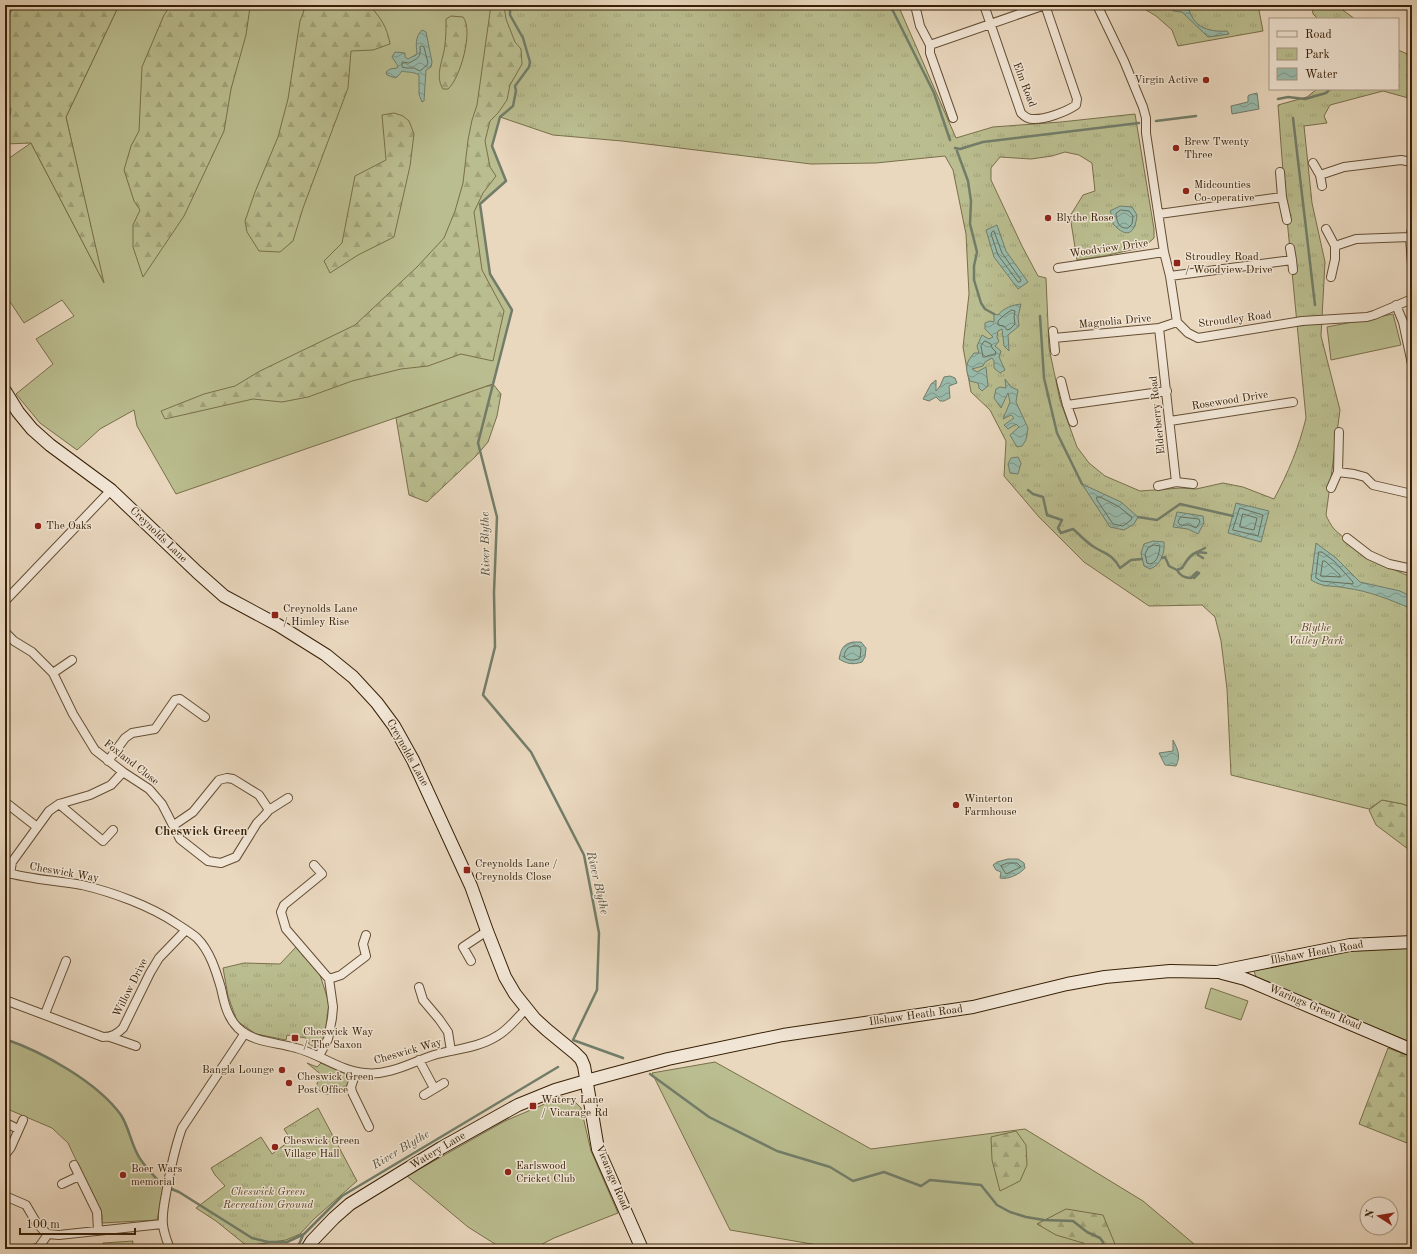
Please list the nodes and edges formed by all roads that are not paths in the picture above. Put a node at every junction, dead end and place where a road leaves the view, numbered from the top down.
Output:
1 (915, 5) edge
2 (984, 5) edge
3 (1045, 5) edge
4 (1097, 5) edge
5 (990, 24) junction
6 (930, 45) junction
7 (953, 118) dead end
8 (1412, 162) edge
9 (1313, 163) dead end
10 (1280, 172) dead end
11 (1320, 175) junction
12 (1322, 186) dead end
13 (1282, 196) junction
14 (1159, 214) junction
15 (1287, 220) dead end
16 (1326, 229) dead end
17 (1411, 233) edge
18 (1335, 246) junction
19 (1290, 248) dead end
20 (1164, 252) junction
21 (1292, 260) junction
22 (1412, 265) edge
23 (1058, 268) dead end
24 (1293, 270) dead end
25 (1170, 276) junction
26 (1331, 277) dead end
27 (1412, 299) edge
28 (1396, 305) junction
29 (1177, 322) junction
30 (1159, 328) junction
31 (1055, 350) dead end
32 (1412, 364) edge
33 (1061, 381) dead end
34 (5, 391) edge
35 (1167, 391) junction
36 (1293, 402) dead end
37 (1067, 405) junction
38 (1170, 421) junction
39 (1073, 422) dead end
40 (1339, 432) dead end
41 (1338, 472) junction
42 (1176, 482) junction
43 (1193, 484) dead end
44 (1158, 486) dead end
45 (1331, 488) dead end
46 (111, 490) junction
47 (1412, 494) edge
48 (1348, 538) dead end
49 (1412, 569) edge
50 (5, 601) edge
51 (5, 632) edge
52 (72, 660) dead end
53 (53, 673) junction
54 (205, 717) dead end
55 (108, 761) junction
56 (123, 772) junction
57 (288, 798) dead end
58 (5, 802) edge
59 (60, 804) junction
60 (269, 810) junction
61 (174, 825) junction
62 (37, 827) junction
63 (113, 830) dead end
64 (314, 865) dead end
65 (7, 873) edge
66 (186, 930) junction
67 (487, 931) junction
68 (366, 935) dead end
69 (1412, 942) edge
70 (471, 961) dead end
71 (66, 962) dead end
72 (1247, 966) junction
73 (1217, 972) junction
74 (329, 979) junction
75 (1245, 979) junction
76 (419, 987) dead end
77 (5, 1000) edge
78 (526, 1009) junction
79 (45, 1014) junction
80 (245, 1033) junction
81 (110, 1037) junction
82 (136, 1046) dead end
83 (1412, 1050) edge
84 (452, 1051) junction
85 (319, 1056) junction
86 (419, 1060) junction
87 (356, 1072) junction
88 (586, 1080) junction
89 (444, 1083) dead end
90 (434, 1088) junction
91 (424, 1095) dead end
92 (22, 1120) dead end
93 (8, 1124) dead end
94 (369, 1127) dead end
95 (18, 1129) junction
96 (5, 1155) edge
97 (74, 1165) dead end
98 (79, 1176) junction
99 (62, 1184) dead end
100 (5, 1196) edge
101 (162, 1224) junction
102 (98, 1230) junction
103 (48, 1234) junction
104 (34, 1249) edge
105 (170, 1249) edge
106 (307, 1249) edge
107 (642, 1249) edge

1 - 6 street
2 - 5 street
3 - 5 street
3 - 5 street, Elm Road
4 - 14 street
5 - 6 street
6 - 7 street
8 - 11 street
9 - 11 street
10 - 13 street
11 - 12 street
13 - 14 street
13 - 15 street
14 - 20 street
16 - 18 street
17 - 18 street
17 - 22 street
18 - 26 street
19 - 21 street
20 - 23 street, Woodview Drive
20 - 25 street
21 - 24 street
21 - 25 street
25 - 29 street
27 - 28 street, Stroudley Road
28 - 29 street, Stroudley Road
28 - 32 street
29 - 30 street, Magnolia Drive
30 - 31 street, Magnolia Drive
30 - 35 street, Elderberry Road
33 - 37 street
34 - 46 street, Creynolds Lane
35 - 37 street
35 - 38 street, Elderberry Road
36 - 38 street, Rosewood Drive
37 - 39 street
38 - 42 street, Elderberry Road
40 - 41 street
41 - 45 street
41 - 47 street
42 - 43 street
42 - 44 street
46 - 50 street
46 - 67 street, Creynolds Lane
48 - 49 street
51 - 53 street, Foxland Close
52 - 53 street
53 - 55 street, Foxland Close
54 - 55 street
55 - 56 street, Foxland Close
56 - 59 street
56 - 61 street, Foxland Close
57 - 60 street, Foxland Close
58 - 62 street
59 - 62 street
59 - 63 street
60 - 61 street
60 - 61 street, Foxland Close
62 - 65 street
64 - 74 street
65 - 66 street, Cheswick Way
66 - 80 street, Cheswick Way
66 - 81 street, Willow Drive
67 - 70 street
67 - 78 street, Creynolds Lane
68 - 74 street
69 - 72 street, Illshaw Heath Road
71 - 79 street
72 - 73 street, Illshaw Heath Road
72 - 75 street
73 - 75 street, Warings Green Road
73 - 88 street, Illshaw Heath Road
74 - 85 street
75 - 83 street, Warings Green Road
76 - 84 street
77 - 79 street
78 - 84 street, Cheswick Way
78 - 88 street, Creynolds Lane
79 - 81 street
80 - 85 street, Cheswick Way
80 - 101 street
81 - 82 street
84 - 86 street, Cheswick Way
85 - 87 street, Cheswick Way
86 - 87 street, Cheswick Way
86 - 90 street
87 - 94 street
88 - 106 street, Watery Lane
88 - 107 street, Vicarage Road
89 - 90 street
90 - 91 street
92 - 95 street
93 - 95 street
95 - 96 street
97 - 98 street
98 - 99 street
98 - 102 street
100 - 103 street
101 - 102 street
101 - 105 street
102 - 103 street
103 - 104 street

